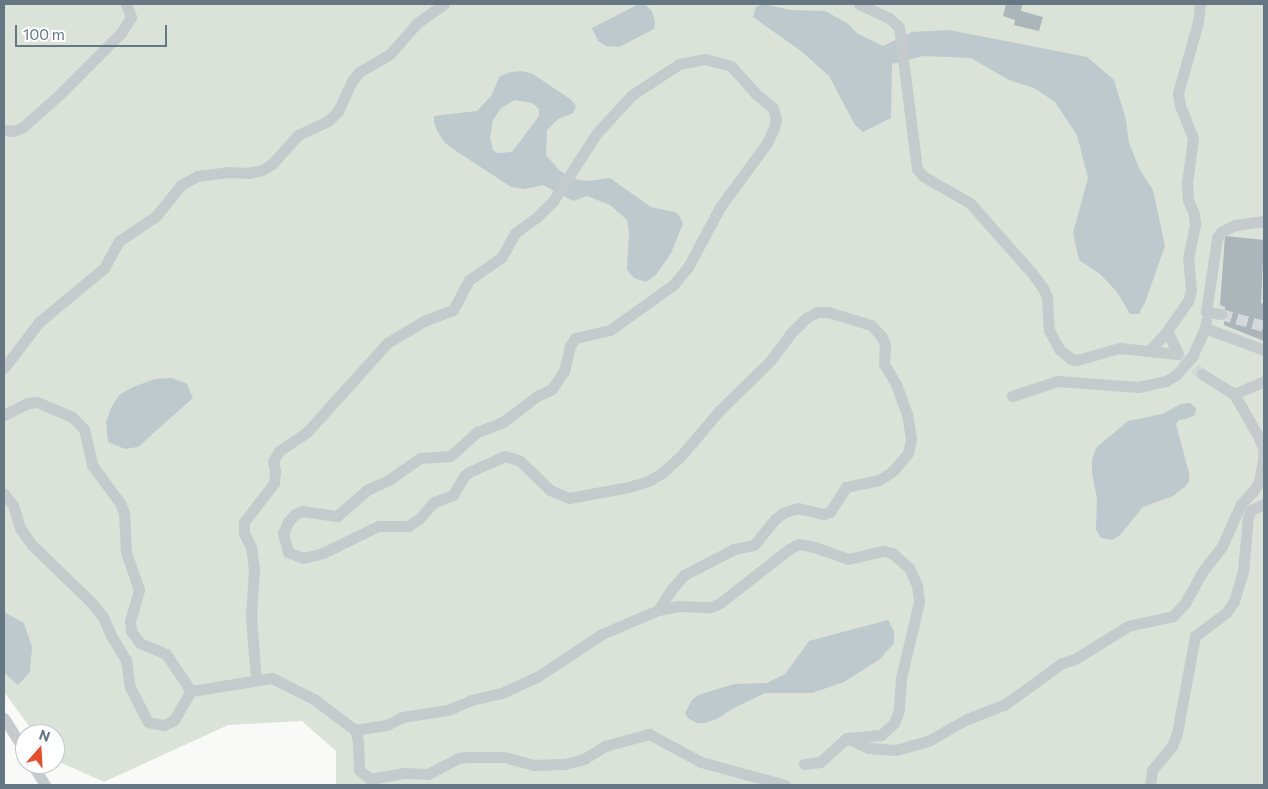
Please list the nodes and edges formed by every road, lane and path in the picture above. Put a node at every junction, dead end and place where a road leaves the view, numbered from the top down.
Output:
1 (126, 4) edge
2 (444, 4) edge
3 (859, 4) edge
4 (1200, 4) edge
5 (4, 130) edge
6 (1264, 221) edge
7 (1206, 312) junction
8 (1220, 314) tunnel mouth
9 (1206, 328) junction
10 (1167, 331) junction
11 (1151, 349) junction
12 (1264, 350) edge
13 (4, 368) edge
14 (1202, 374) tunnel mouth
15 (1264, 381) edge
16 (1234, 394) junction
17 (1012, 396) dead end
18 (4, 416) edge
19 (4, 494) edge
20 (1264, 504) edge
21 (658, 610) junction
22 (256, 680) junction
23 (191, 691) junction
24 (4, 718) edge
25 (355, 730) junction
26 (15, 736) edge
27 (847, 738) junction
28 (804, 764) dead end
29 (38, 774) edge
30 (45, 785) edge
31 (785, 785) edge
32 (1150, 785) edge

1 - 5 street
2 - 13 street
3 - 11 street
4 - 10 street
6 - 7 street
7 - 8 street
7 - 9 street
9 - 12 street
9 - 17 street
10 - 11 street
10 - 11 street
14 - 16 street
15 - 16 street
16 - 27 street
18 - 23 street
19 - 23 street
20 - 32 street
21 - 22 street
21 - 25 street
21 - 27 street
22 - 23 street
22 - 25 street
24 - 26 street
25 - 31 street
27 - 28 street
29 - 30 street

